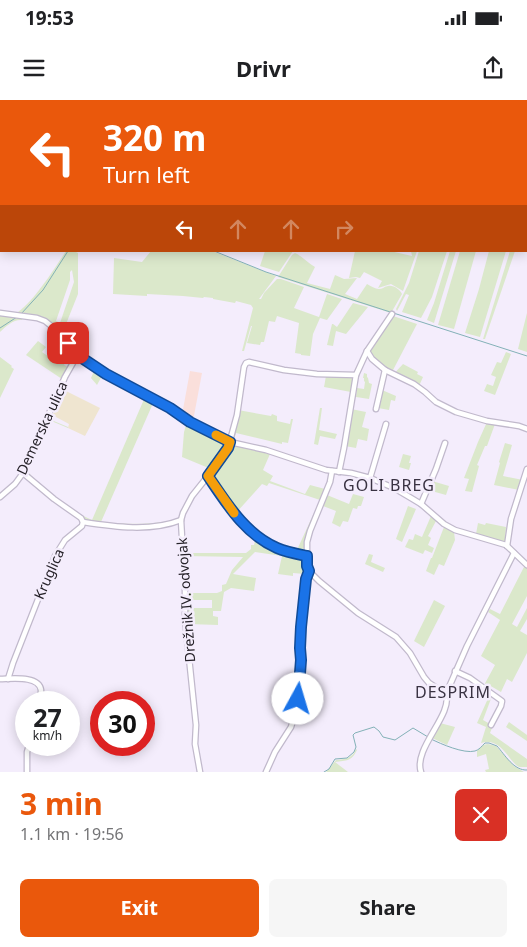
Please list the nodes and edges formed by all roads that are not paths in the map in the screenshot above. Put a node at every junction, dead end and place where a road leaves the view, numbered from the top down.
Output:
1 (0, 313) edge
2 (392, 314) dead end
3 (367, 351) junction
4 (78, 354) junction
5 (385, 370) junction
6 (356, 375) junction
7 (376, 409) dead end
8 (386, 424) dead end
9 (527, 429) edge
10 (230, 442) junction
11 (445, 443) dead end
12 (527, 469) edge
13 (332, 471) junction
14 (339, 472) junction
15 (23, 473) junction
16 (208, 476) junction
17 (370, 478) junction
18 (0, 497) edge
19 (421, 504) junction
20 (181, 520) junction
21 (83, 522) junction
22 (507, 546) junction
23 (514, 554) junction
24 (307, 556) junction
25 (527, 565) edge
26 (309, 571) junction
27 (455, 672) junction
28 (0, 679) edge
29 (8, 679) junction
30 (41, 691) edge
31 (446, 694) junction
32 (491, 725) dead end
33 (26, 756) edge
34 (28, 772) edge
35 (200, 772) edge
36 (266, 772) edge
37 (421, 772) edge

1 - 4 street
2 - 3 street
3 - 5 street
3 - 6 street
4 - 10 street
4 - 15 street, Demerska ulica
5 - 7 street
5 - 9 street
6 - 10 street, Drežnik IV. odvojak
6 - 14 street
8 - 17 street
10 - 13 street
10 - 16 street, Drežnik IV. odvojak
11 - 19 street
12 - 22 street
13 - 14 street
13 - 24 street
14 - 17 street
15 - 18 street, Demerska ulica
15 - 21 street
16 - 20 street, Drežnik IV. odvojak
16 - 24 street
17 - 19 street
19 - 22 street
20 - 21 street
20 - 35 street, Drežnik IV. odvojak
21 - 29 street, Kruglica
22 - 23 street
23 - 25 street
23 - 27 street
24 - 26 street
26 - 31 street
26 - 36 street
27 - 31 street
27 - 32 street
28 - 29 street
29 - 30 street
31 - 37 street
33 - 34 street

